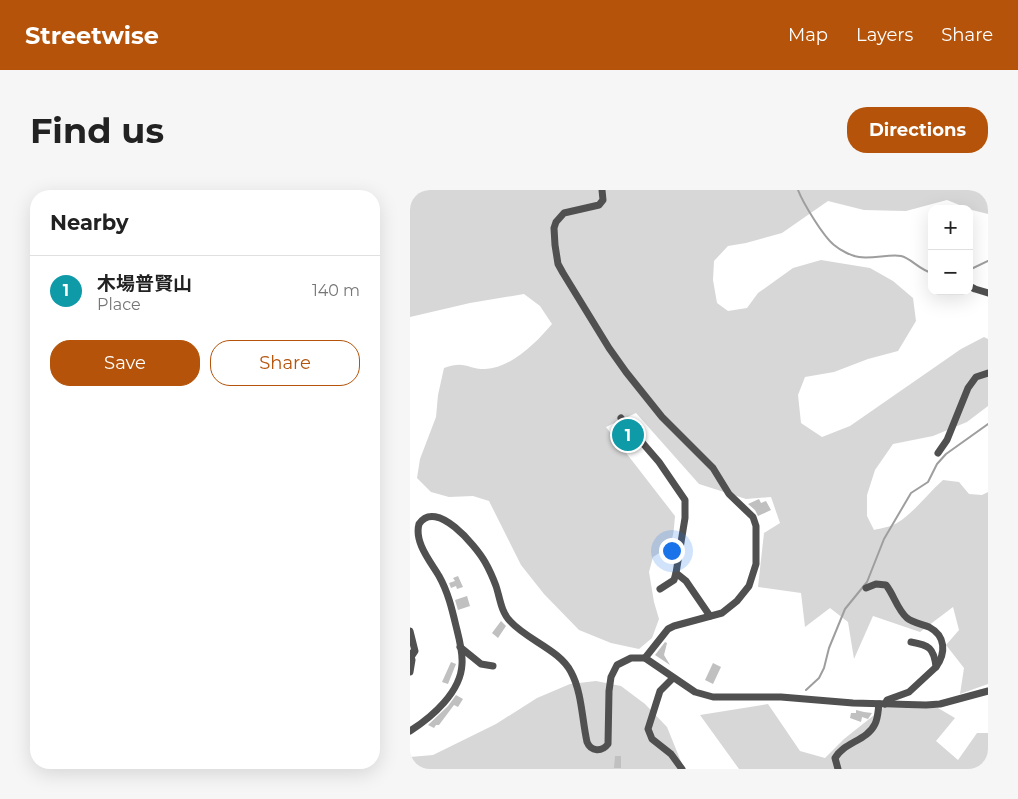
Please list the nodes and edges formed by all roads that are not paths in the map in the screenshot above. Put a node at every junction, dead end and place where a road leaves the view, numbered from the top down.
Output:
1 (602, 190) edge
2 (973, 288) edge
3 (988, 293) edge
4 (988, 373) edge
5 (621, 418) dead end
6 (938, 453) dead end
7 (676, 574) junction
8 (866, 588) dead end
9 (660, 589) dead end
10 (710, 616) junction
11 (410, 631) edge
12 (911, 642) dead end
13 (460, 647) junction
14 (410, 655) edge
15 (645, 658) junction
16 (493, 666) dead end
17 (936, 667) junction
18 (410, 672) edge
19 (673, 678) junction
20 (988, 691) edge
21 (882, 704) junction
22 (410, 731) edge
23 (682, 769) edge
24 (838, 769) edge

1 - 10 street
2 - 3 street
4 - 6 street
5 - 7 street
7 - 9 street
7 - 10 street
8 - 17 street
10 - 15 street
11 - 14 street
12 - 17 street
13 - 15 street
13 - 16 street
13 - 22 street
14 - 18 street
15 - 19 street
17 - 21 street
19 - 21 street
19 - 23 street
20 - 21 street
21 - 24 street

